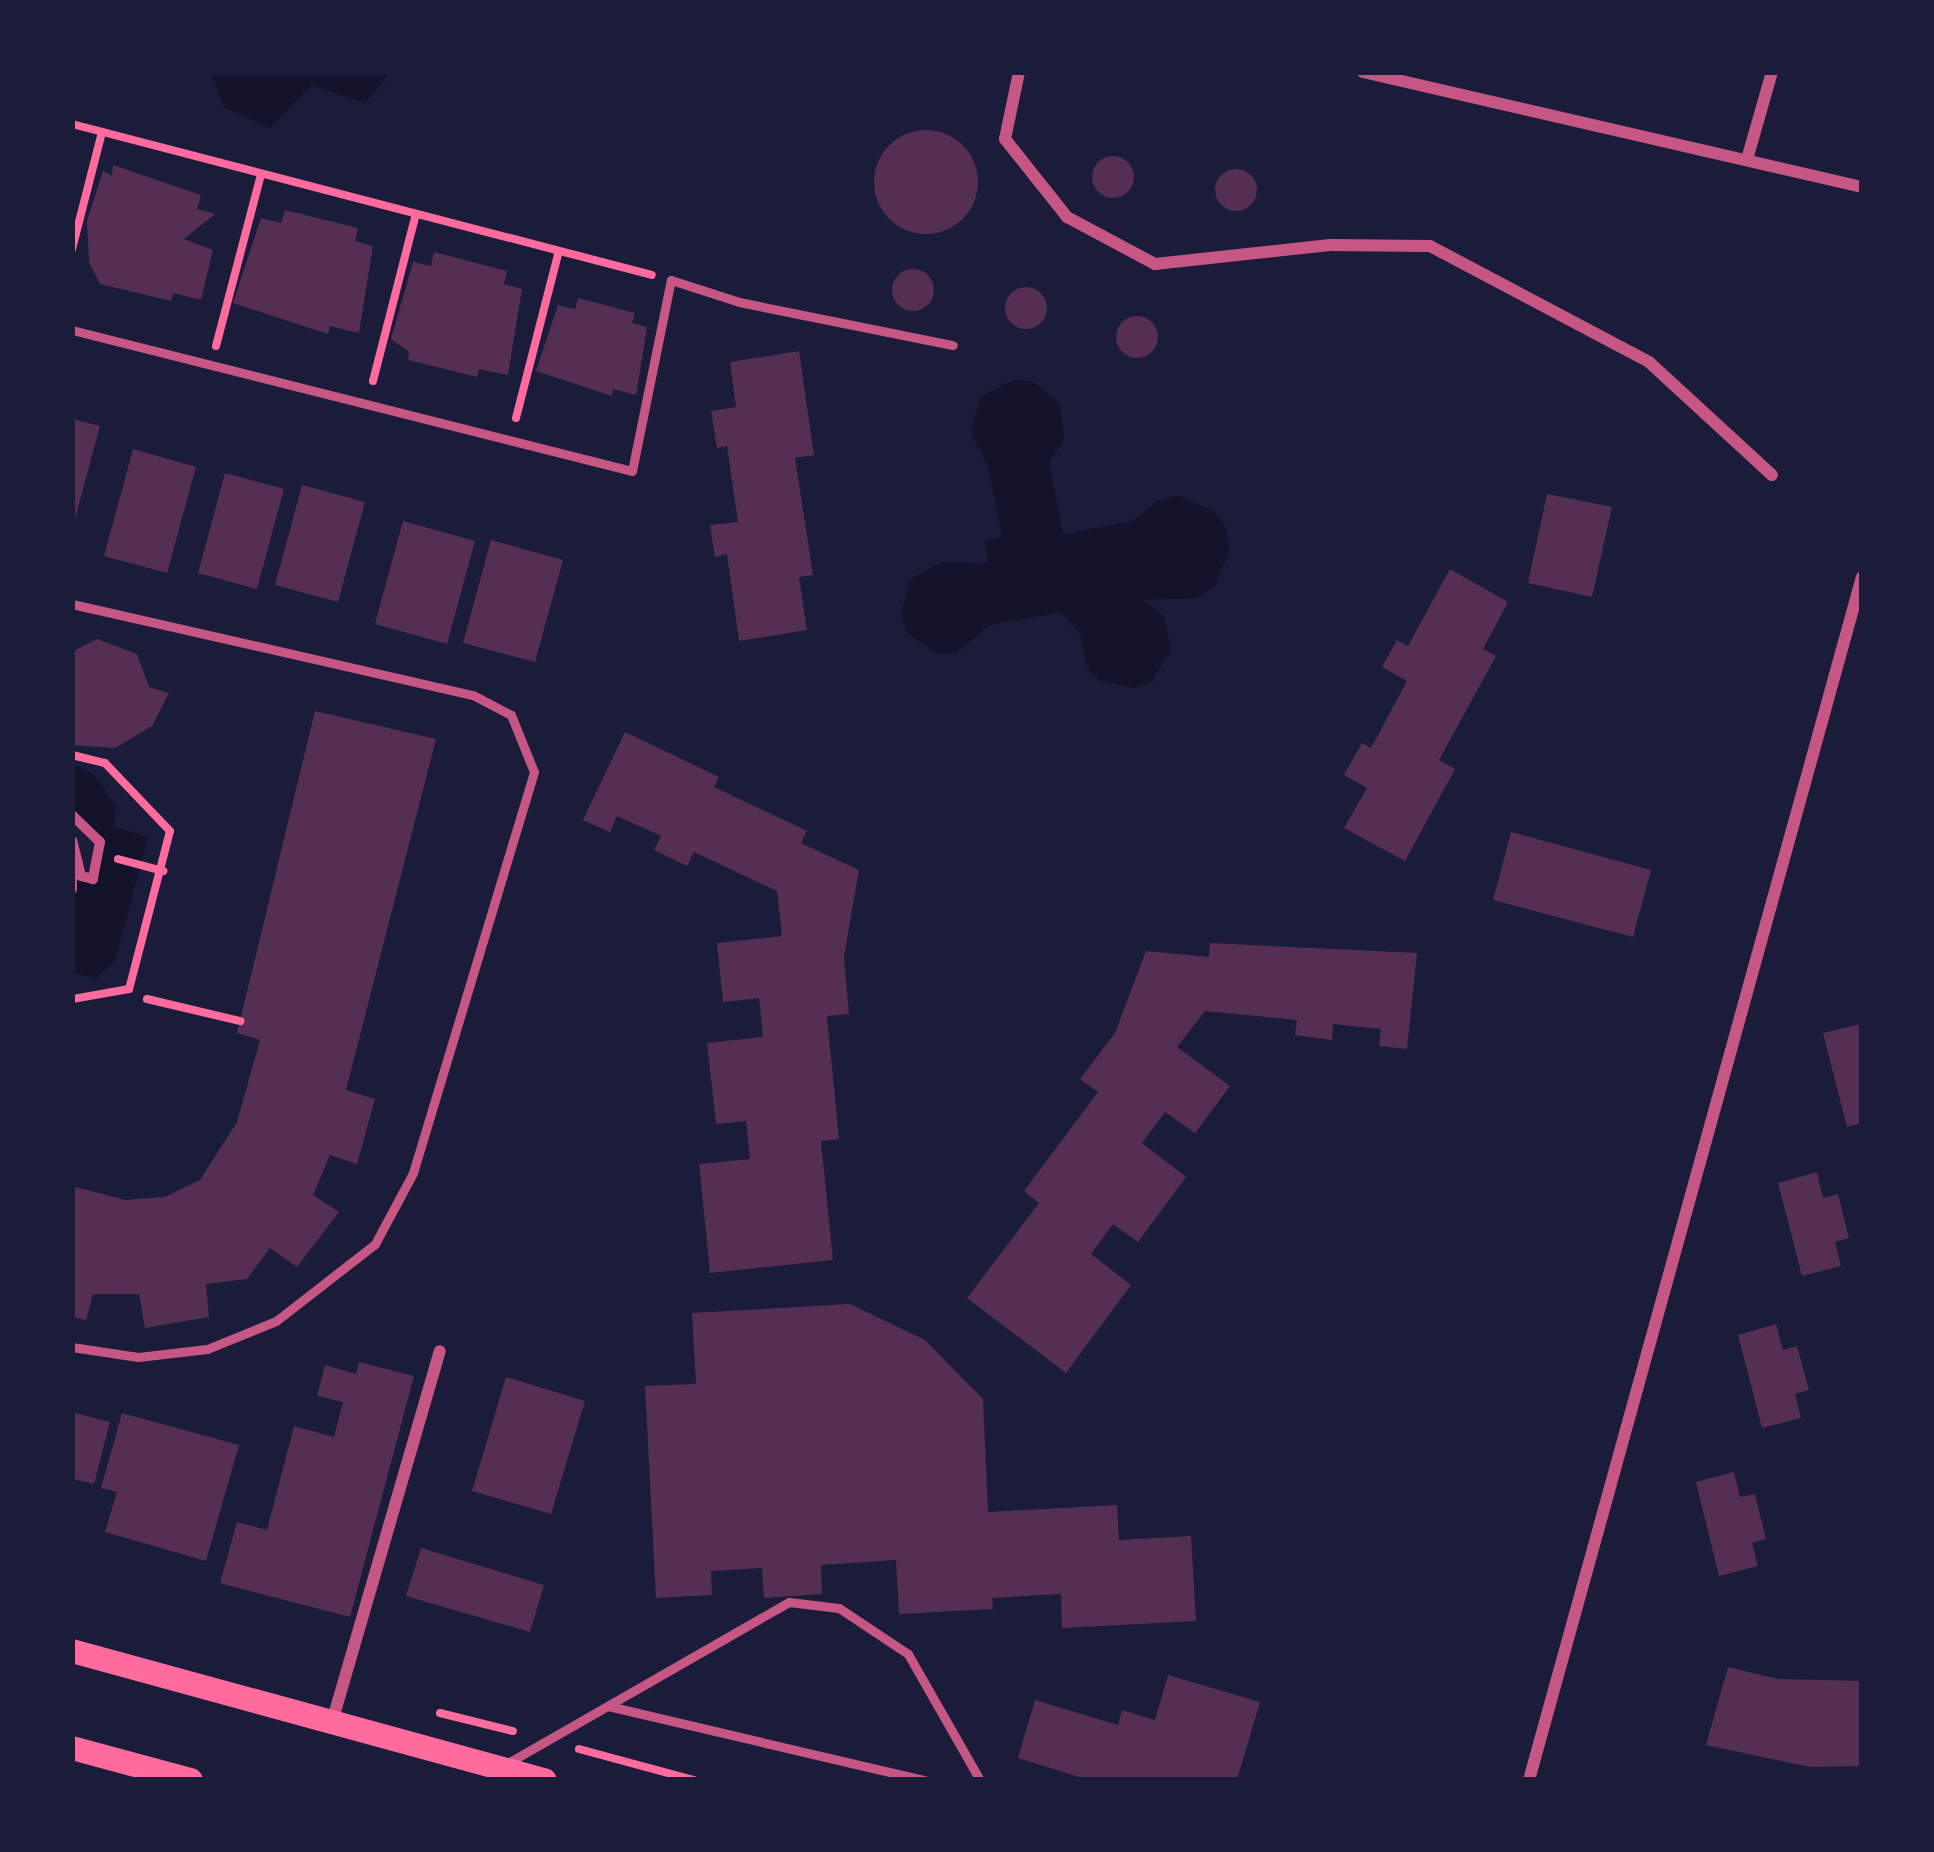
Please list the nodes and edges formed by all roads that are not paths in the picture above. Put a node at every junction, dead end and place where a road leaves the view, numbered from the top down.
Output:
1 (1019, 72) edge
2 (1363, 72) edge
3 (1772, 72) edge
4 (1748, 156) junction
5 (1862, 187) edge
6 (72, 330) edge
7 (953, 345) dead end
8 (1772, 475) dead end
9 (1862, 578) edge
10 (1859, 595) edge
11 (72, 604) edge
12 (72, 814) edge
13 (72, 841) edge
14 (72, 873) edge
15 (72, 889) edge
16 (72, 1347) edge
17 (440, 1351) dead end
18 (72, 1651) edge
19 (608, 1706) junction
20 (332, 1722) junction
21 (72, 1748) edge
22 (498, 1767) junction
23 (191, 1780) edge
24 (545, 1780) edge
25 (924, 1780) edge
26 (980, 1780) edge
27 (1529, 1780) edge

1 - 8 street
2 - 4 street
3 - 4 street
4 - 5 street
6 - 7 lane
9 - 10 street
10 - 27 street
11 - 16 lane
12 - 13 street
14 - 15 street
17 - 20 street
18 - 20 main road
19 - 22 lane
19 - 25 lane
19 - 26 lane
20 - 22 main road
21 - 23 main road
22 - 24 main road

